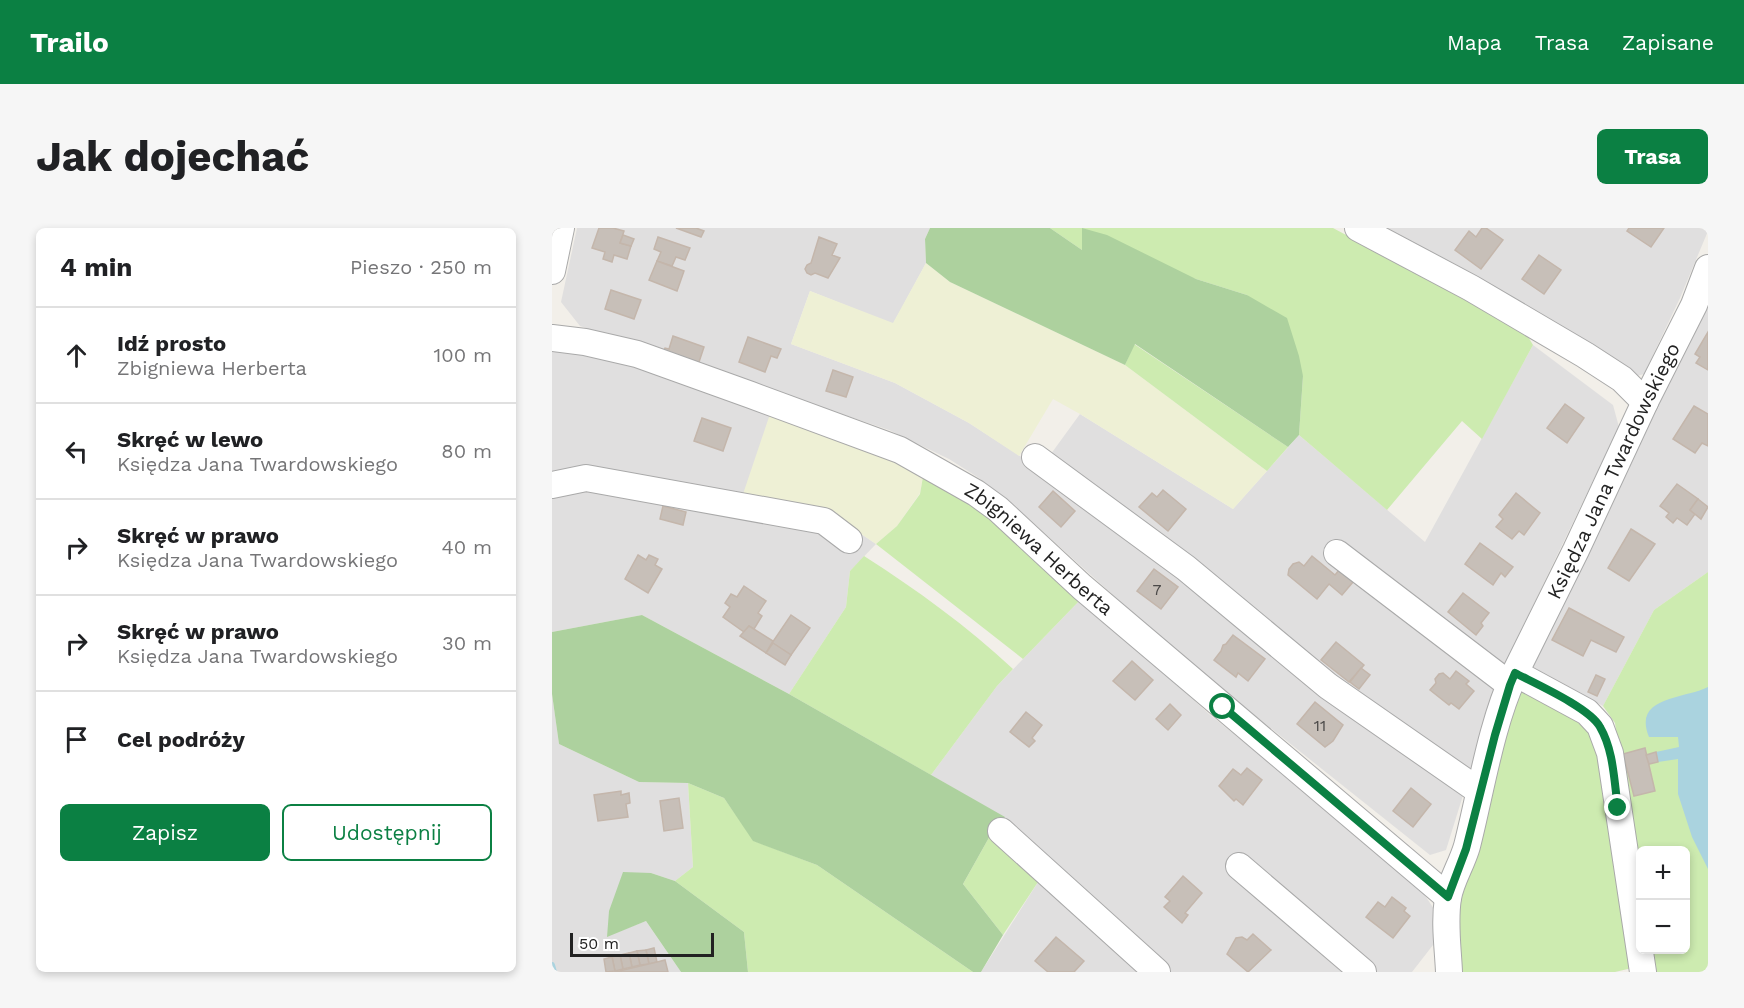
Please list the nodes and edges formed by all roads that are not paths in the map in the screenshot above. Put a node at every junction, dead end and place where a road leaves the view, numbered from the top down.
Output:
1 (561, 228) edge
2 (1358, 228) edge
3 (1708, 268) edge
4 (552, 271) edge
5 (552, 338) edge
6 (1645, 402) junction
7 (1035, 457) dead end
8 (552, 485) edge
9 (849, 540) dead end
10 (1337, 553) dead end
11 (1512, 679) junction
12 (1479, 791) junction
13 (1000, 831) dead end
14 (1239, 866) dead end
15 (1448, 897) junction
16 (1157, 972) edge
17 (1363, 972) edge
18 (1449, 972) edge
19 (1643, 972) edge

1 - 4 street
2 - 6 street
3 - 6 street, Księdza Jana Twardowskiego
5 - 15 street, Zbigniewa Herberta
6 - 11 street, Księdza Jana Twardowskiego
7 - 12 street
8 - 9 street
10 - 11 street
11 - 12 street, Księdza Jana Twardowskiego
11 - 19 street
12 - 15 street, Księdza Jana Twardowskiego
13 - 16 street
14 - 17 street
15 - 18 street, Księdza Jana Twardowskiego

